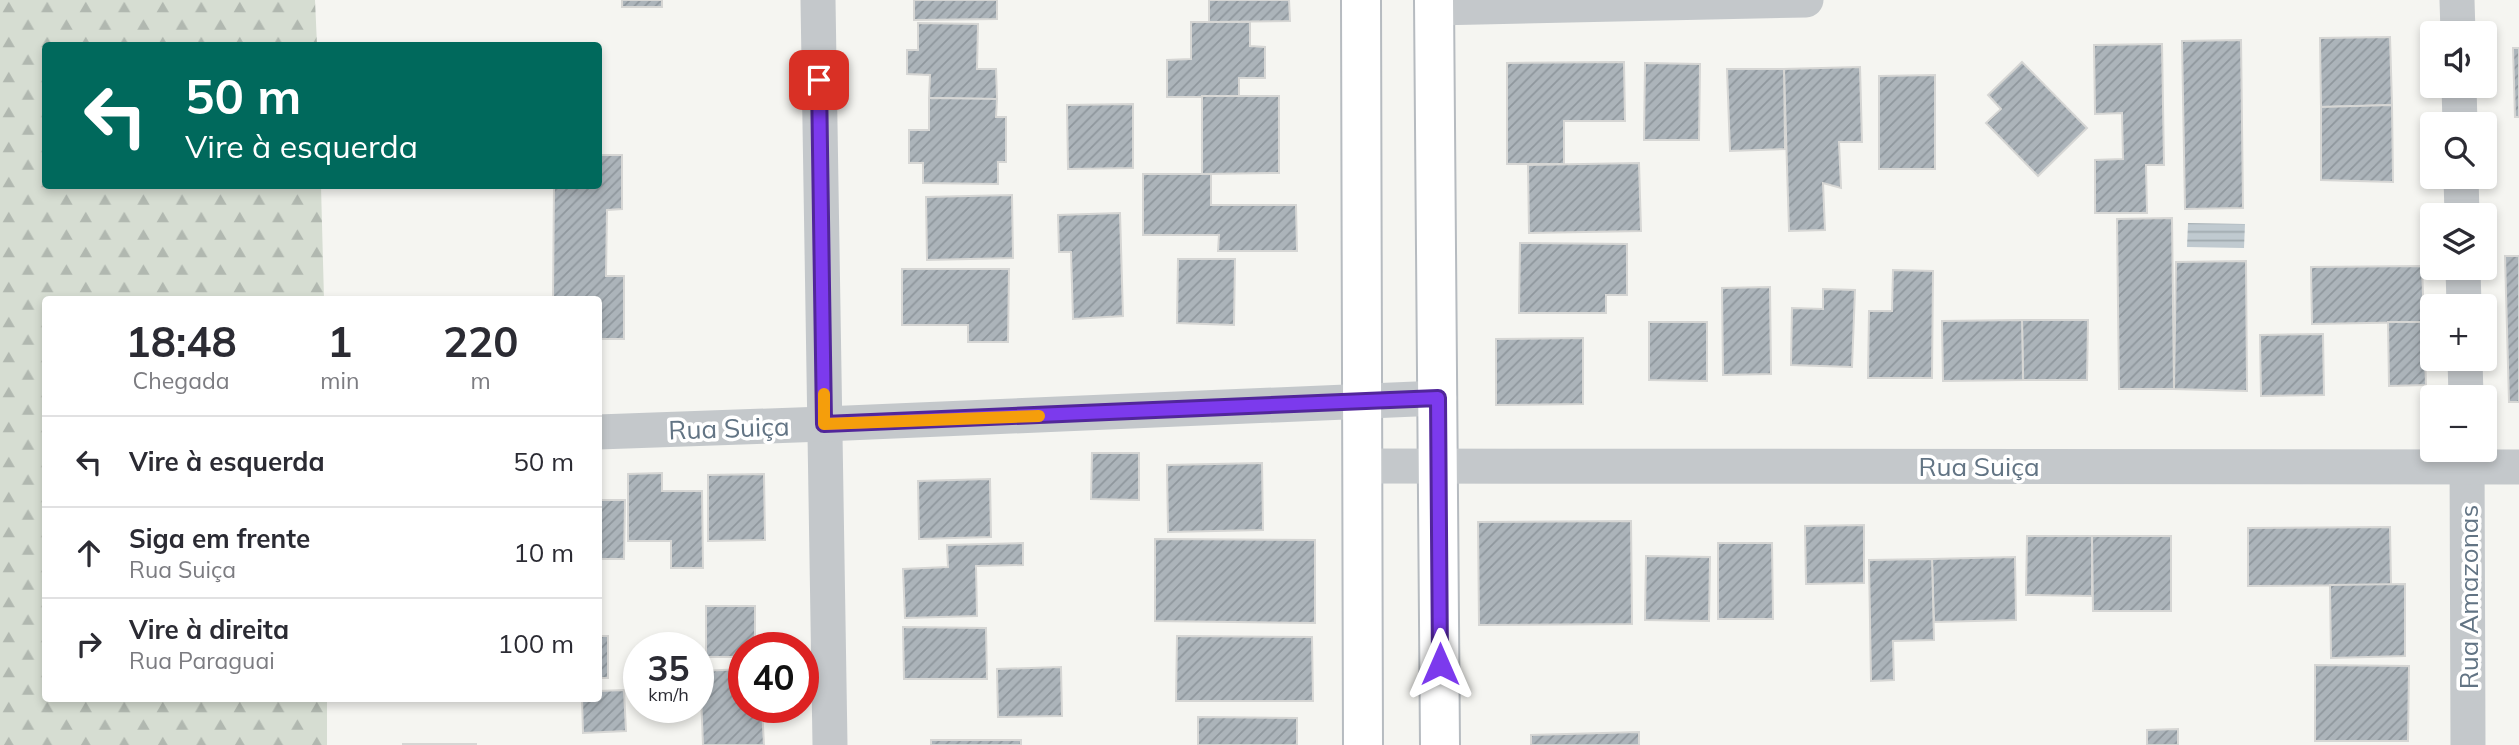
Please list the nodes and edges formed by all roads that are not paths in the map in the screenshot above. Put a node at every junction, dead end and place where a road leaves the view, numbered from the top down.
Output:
1 (818, 0) edge
2 (1361, 0) edge
3 (1806, 0) edge
4 (2457, 0) edge
5 (1434, 4) edge
6 (2458, 21) edge
7 (1438, 398) junction
8 (1363, 402) junction
9 (824, 424) junction
10 (602, 432) edge
11 (2420, 458) edge
12 (2467, 462) edge
13 (2490, 462) edge
14 (1438, 464) junction
15 (1364, 466) junction
16 (2519, 467) edge
17 (830, 745) edge
18 (1363, 745) edge
19 (1440, 745) edge
20 (2468, 745) edge

1 - 9 street
2 - 8 street
3 - 5 street
4 - 6 street
5 - 7 street
7 - 8 street, Rua Suiça
7 - 14 street
8 - 9 street, Rua Suiça
8 - 15 street
9 - 10 street, Rua Suiça
9 - 17 street
11 - 14 street, Rua Suiça
12 - 20 street, Rua Amazonas
13 - 16 street, Rua Suiça
14 - 15 street, Rua Suiça
14 - 19 street
15 - 18 street

